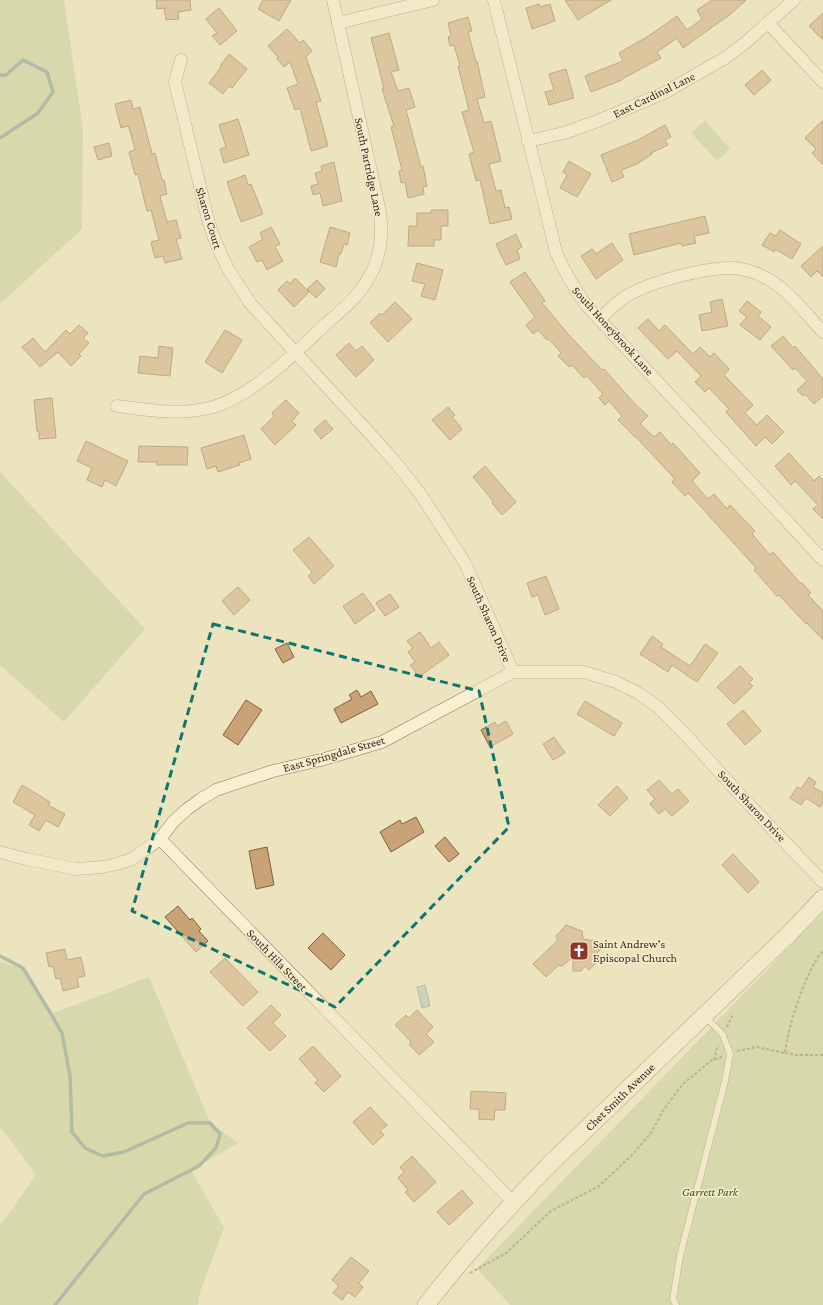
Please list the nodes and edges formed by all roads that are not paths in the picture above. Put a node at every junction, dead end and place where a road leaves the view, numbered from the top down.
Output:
1 (332, 0) edge
2 (433, 0) edge
3 (494, 0) edge
4 (794, 0) edge
5 (338, 23) junction
6 (768, 23) junction
7 (181, 60) dead end
8 (823, 82) edge
9 (528, 141) junction
10 (600, 319) junction
11 (823, 332) edge
12 (295, 353) junction
13 (117, 406) dead end
14 (823, 560) edge
15 (513, 672) junction
16 (160, 839) junction
17 (0, 852) edge
18 (823, 882) edge
19 (823, 898) edge
20 (704, 1015) junction
21 (513, 1202) junction
22 (426, 1305) edge
23 (676, 1305) edge

1 - 5 street, South Partridge Lane
2 - 5 street
3 - 9 street, South Honeybrook Lane
4 - 6 street, East Cardinal Lane
5 - 12 street, South Partridge Lane
6 - 8 street
6 - 9 street, East Cardinal Lane
7 - 12 street, Sharon Court
9 - 10 street, South Honeybrook Lane
10 - 11 street
10 - 14 street, South Honeybrook Lane
12 - 13 street, South Partridge Lane
12 - 15 street, South Sharon Drive
15 - 16 street, East Springdale Street
15 - 18 street, South Sharon Drive
16 - 17 street
16 - 21 street, South Hila Street
19 - 20 street, Chet Smith Avenue
20 - 21 street, Chet Smith Avenue
20 - 23 lane
21 - 22 street, Chet Smith Avenue

